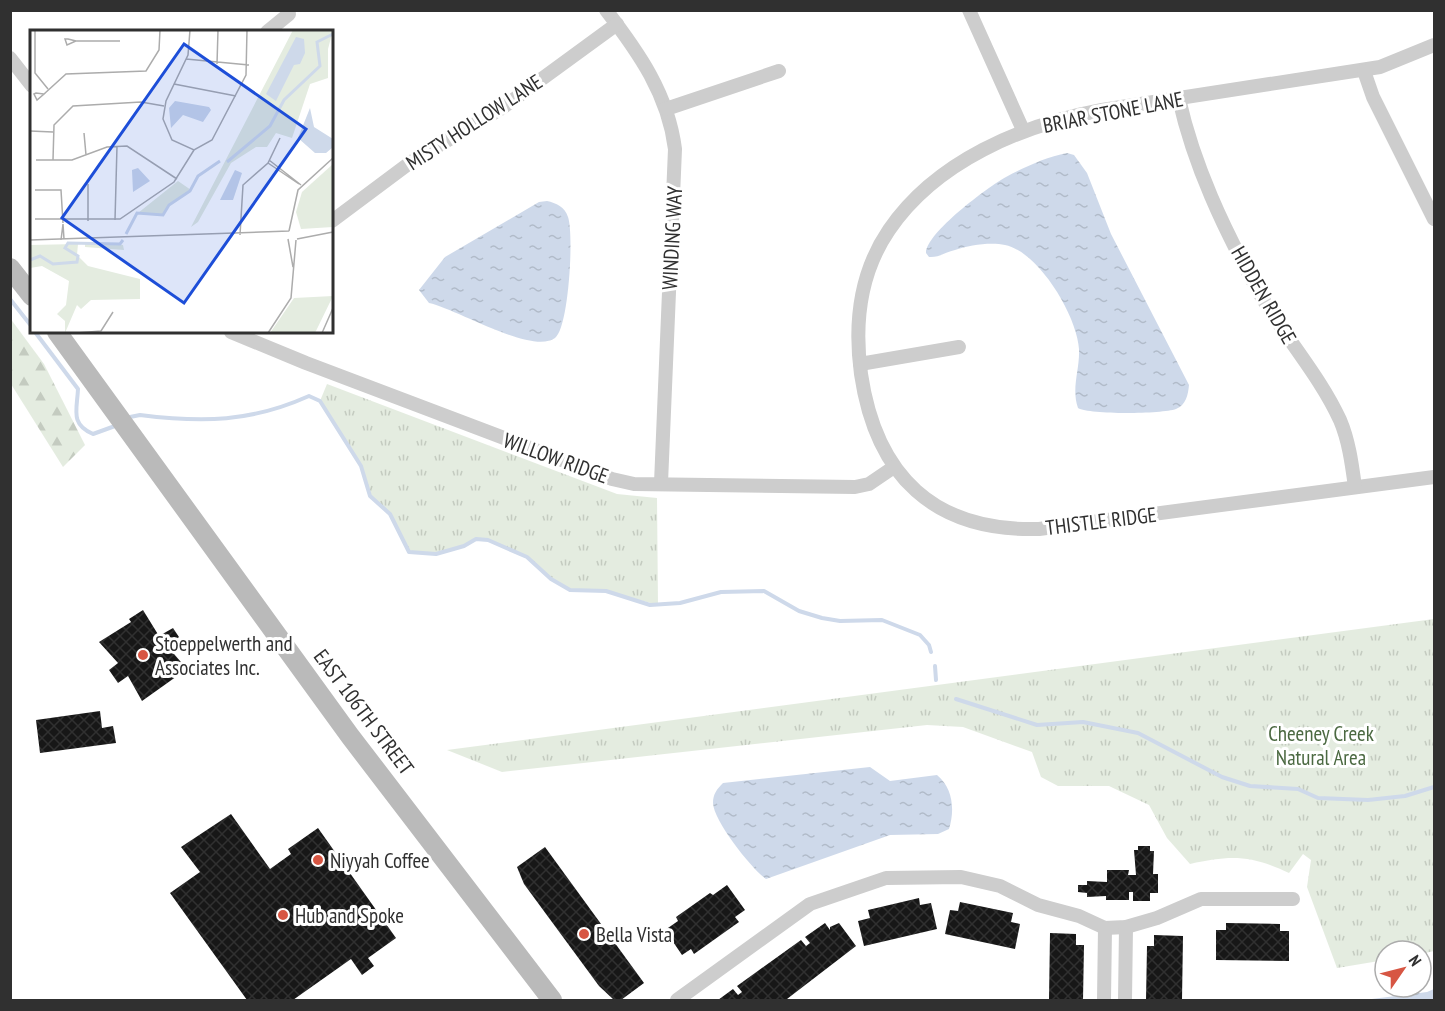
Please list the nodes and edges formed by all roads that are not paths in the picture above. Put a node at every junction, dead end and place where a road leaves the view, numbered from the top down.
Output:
1 (606, 10) edge
2 (969, 10) edge
3 (289, 14) dead end
4 (617, 24) junction
5 (269, 30) edge
6 (1434, 45) edge
7 (10, 58) edge
8 (779, 71) dead end
9 (1364, 71) junction
10 (30, 84) edge
11 (1179, 99) junction
12 (666, 109) junction
13 (1023, 130) junction
14 (1434, 219) edge
15 (333, 220) edge
16 (10, 267) edge
17 (30, 293) edge
18 (58, 333) edge
19 (233, 333) edge
20 (959, 347) dead end
21 (860, 364) junction
22 (894, 467) junction
23 (1434, 477) edge
24 (661, 483) junction
25 (1355, 487) junction
26 (1293, 899) dead end
27 (1126, 927) junction
28 (1105, 928) junction
29 (552, 1000) edge
30 (677, 1000) edge
31 (1104, 1000) edge
32 (1125, 1000) edge

1 - 4 street, WINDING WAY
2 - 13 street
3 - 5 street
4 - 12 street, WINDING WAY
4 - 15 street, MISTY HOLLOW LANE
6 - 9 street, BRIAR STONE LANE
7 - 10 street
8 - 12 street
9 - 11 street, BRIAR STONE LANE
9 - 14 street
11 - 13 street, BRIAR STONE LANE
11 - 25 street, HIDDEN RIDGE
12 - 24 street, WINDING WAY
13 - 21 street, BRIAR STONE LANE
16 - 17 main road
18 - 29 main road, EAST 106TH STREET
19 - 24 street, WILLOW RIDGE
20 - 21 street
21 - 22 street, THISTLE RIDGE
22 - 24 street, WILLOW RIDGE
22 - 25 street, THISTLE RIDGE
23 - 25 street, THISTLE RIDGE
26 - 27 street
27 - 28 street
27 - 32 street
28 - 30 street
28 - 31 street

